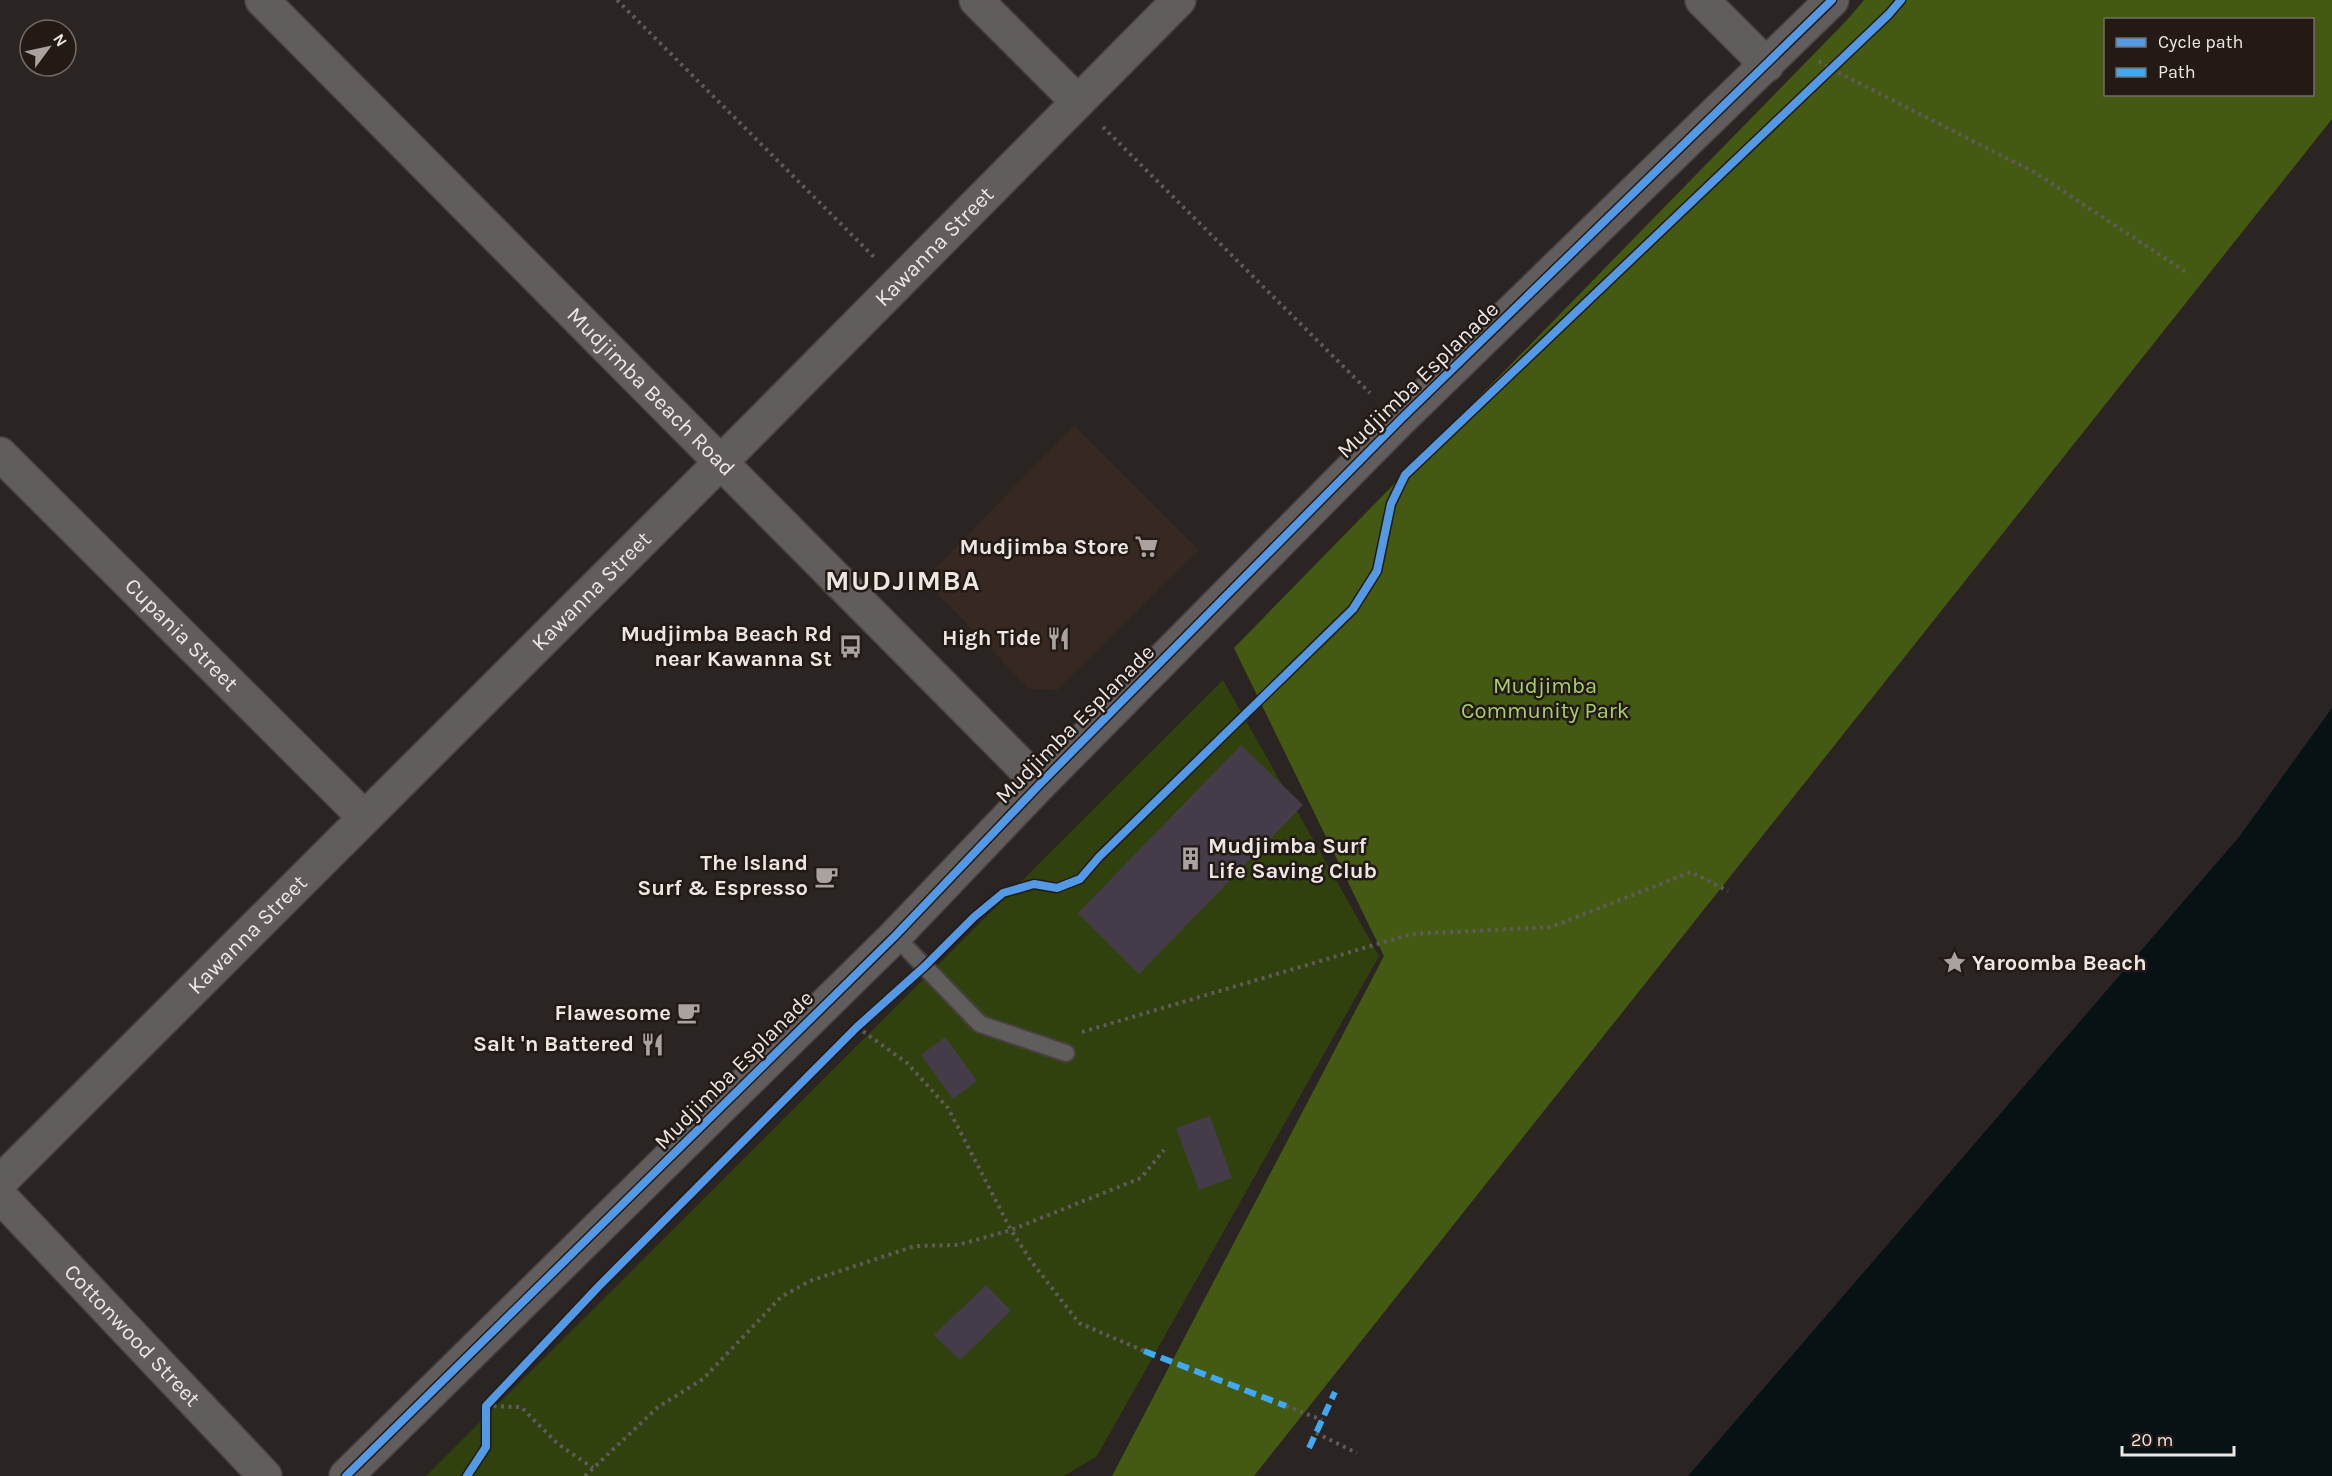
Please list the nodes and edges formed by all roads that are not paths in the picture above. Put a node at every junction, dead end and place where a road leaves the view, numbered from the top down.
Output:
1 (262, 0) edge
2 (976, 0) edge
3 (1179, 0) edge
4 (1702, 0) edge
5 (1832, 0) edge
6 (1767, 65) junction
7 (1077, 101) junction
8 (0, 454) edge
9 (721, 462) junction
10 (1040, 784) junction
11 (364, 817) junction
12 (895, 936) junction
13 (1066, 1053) road end
14 (0, 1182) edge
15 (0, 1196) edge
16 (265, 1476) edge
17 (346, 1476) edge

1 - 9 street, Mudjimba Beach Road
2 - 7 street
3 - 7 street, Kawanna Street
4 - 6 street
5 - 6 street, Mudjimba Esplanade
6 - 10 street, Mudjimba Esplanade
7 - 9 street, Kawanna Street
8 - 11 street, Cupania Street
9 - 10 street, Mudjimba Beach Road
9 - 11 street, Kawanna Street
10 - 12 street, Mudjimba Esplanade
11 - 14 street, Kawanna Street
12 - 13 lane
12 - 17 street, Mudjimba Esplanade
15 - 16 street, Cottonwood Street

